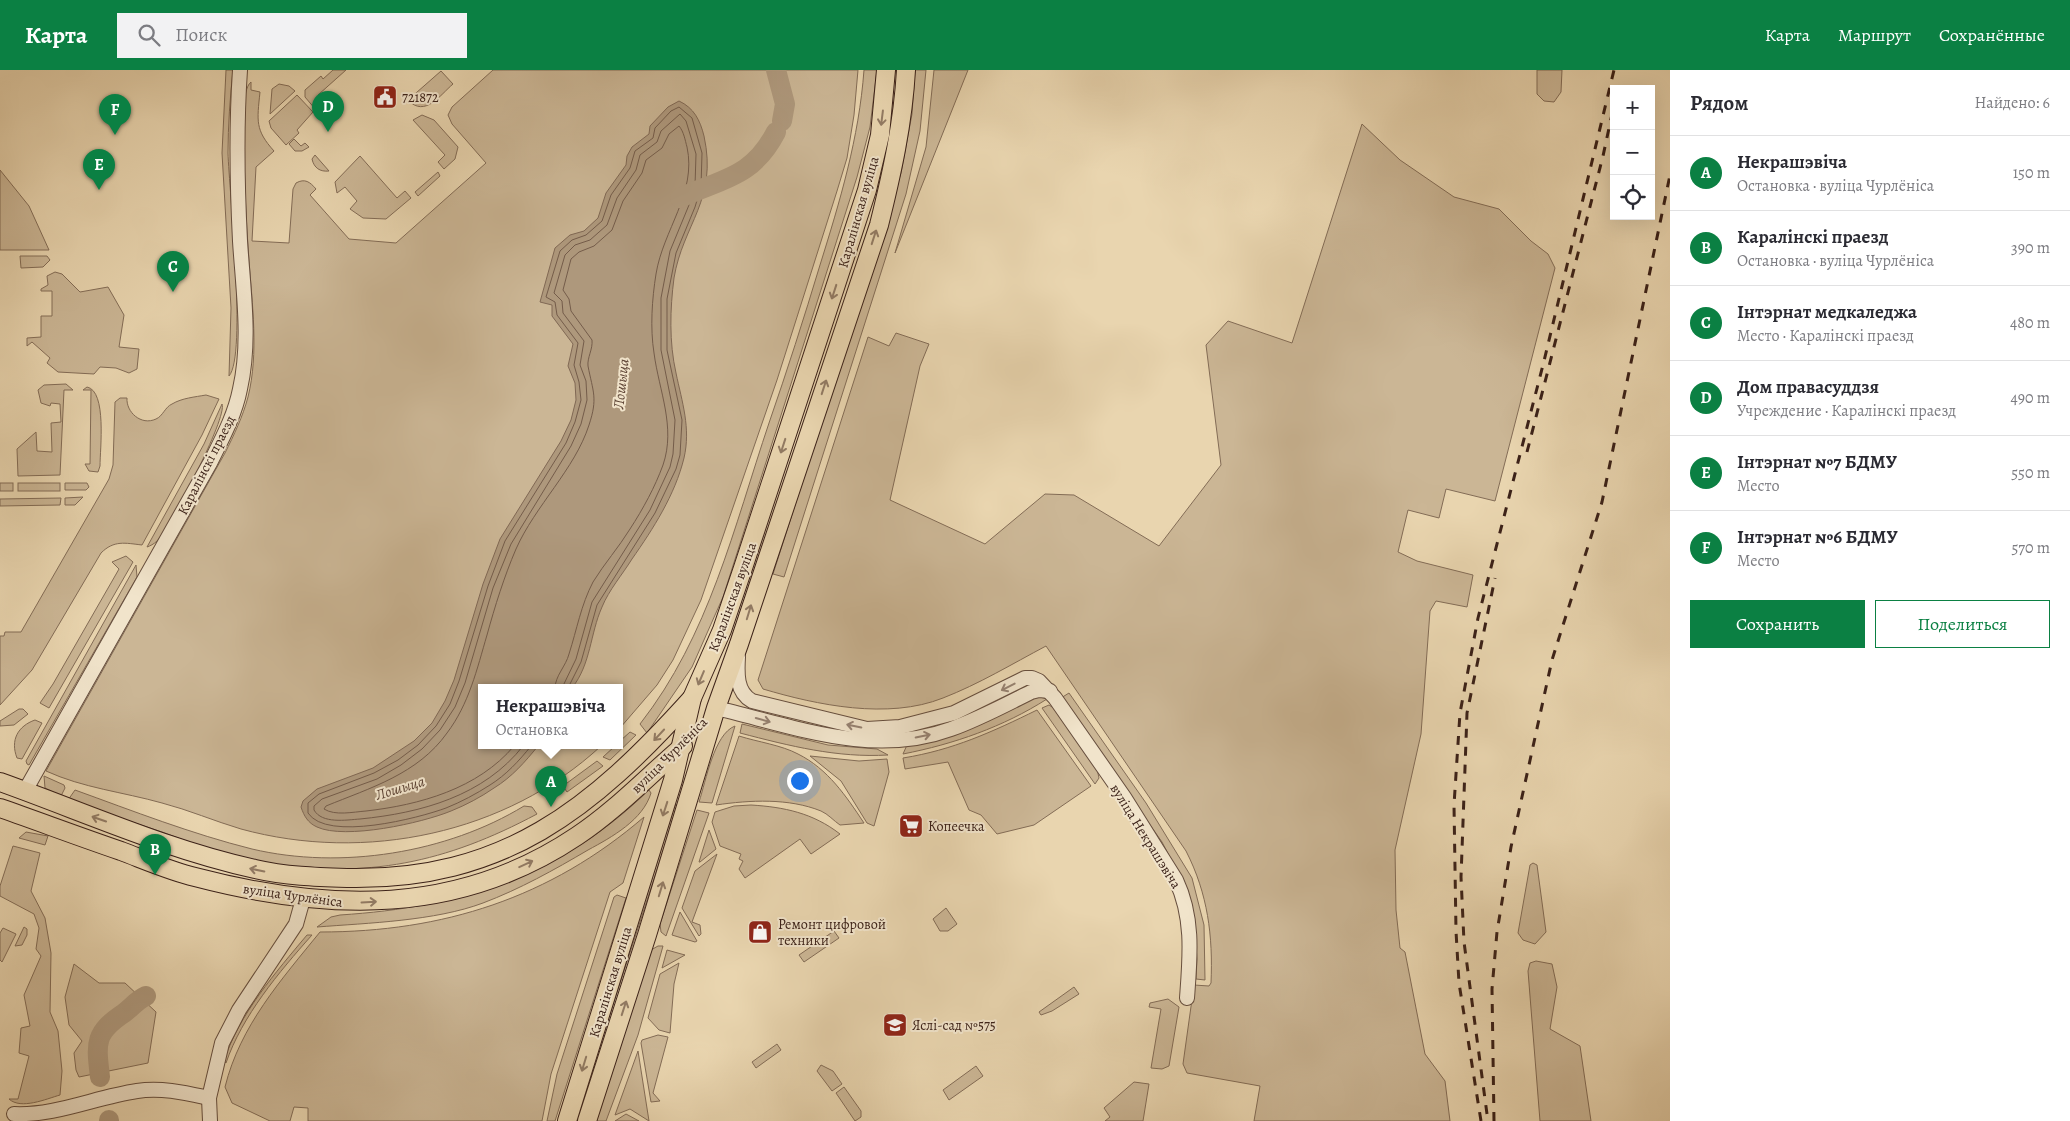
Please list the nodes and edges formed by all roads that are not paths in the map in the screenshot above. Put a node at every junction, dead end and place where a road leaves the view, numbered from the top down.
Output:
1 (240, 70) edge
2 (886, 70) edge
3 (906, 70) edge
4 (817, 342) junction
5 (836, 349) junction
6 (739, 644) junction
7 (1050, 692) junction
8 (692, 698) junction
9 (716, 708) junction
10 (683, 745) junction
11 (656, 769) junction
12 (674, 780) junction
13 (0, 782) edge
14 (24, 791) junction
15 (8, 811) edge
16 (305, 877) junction
17 (303, 899) junction
18 (1187, 998) dead end
19 (209, 1098) junction
20 (14, 1114) dead end
21 (210, 1121) edge
22 (567, 1121) edge
23 (587, 1121) edge

1 - 14 street, Каралінскі праезд
2 -> 4 main road, Каралінская вуліца
5 -> 3 main road, Каралінская вуліца
4 - 5 main road
4 -> 8 main road, Каралінская вуліца
6 -> 5 main road, Каралінская вуліца
7 -> 6 street, вуліца Некрашэвіча
6 - 9 main road, Каралінская вуліца
9 -> 7 street
7 - 18 street, вуліца Некрашэвіча
8 - 9 main road
8 - 10 main road, Каралінская вуліца
8 -> 16 main road, вуліца Чурлёніса
9 - 10 main road, вуліца Чурлёніса
23 -> 9 main road, Каралінская вуліца
10 - 11 main road, вуліца Чурлёніса
10 - 12 main road, Каралінская вуліца
11 - 12 main road
17 -> 11 main road, вуліца Чурлёніса
12 -> 22 main road, Каралінская вуліца
13 - 14 main road, вуліца Чурлёніса
14 - 15 main road
16 -> 14 main road, вуліца Чурлёніса
15 - 17 main road, вуліца Чурлёніса
16 - 17 main road
17 - 19 street
19 - 20 street
19 - 21 street

